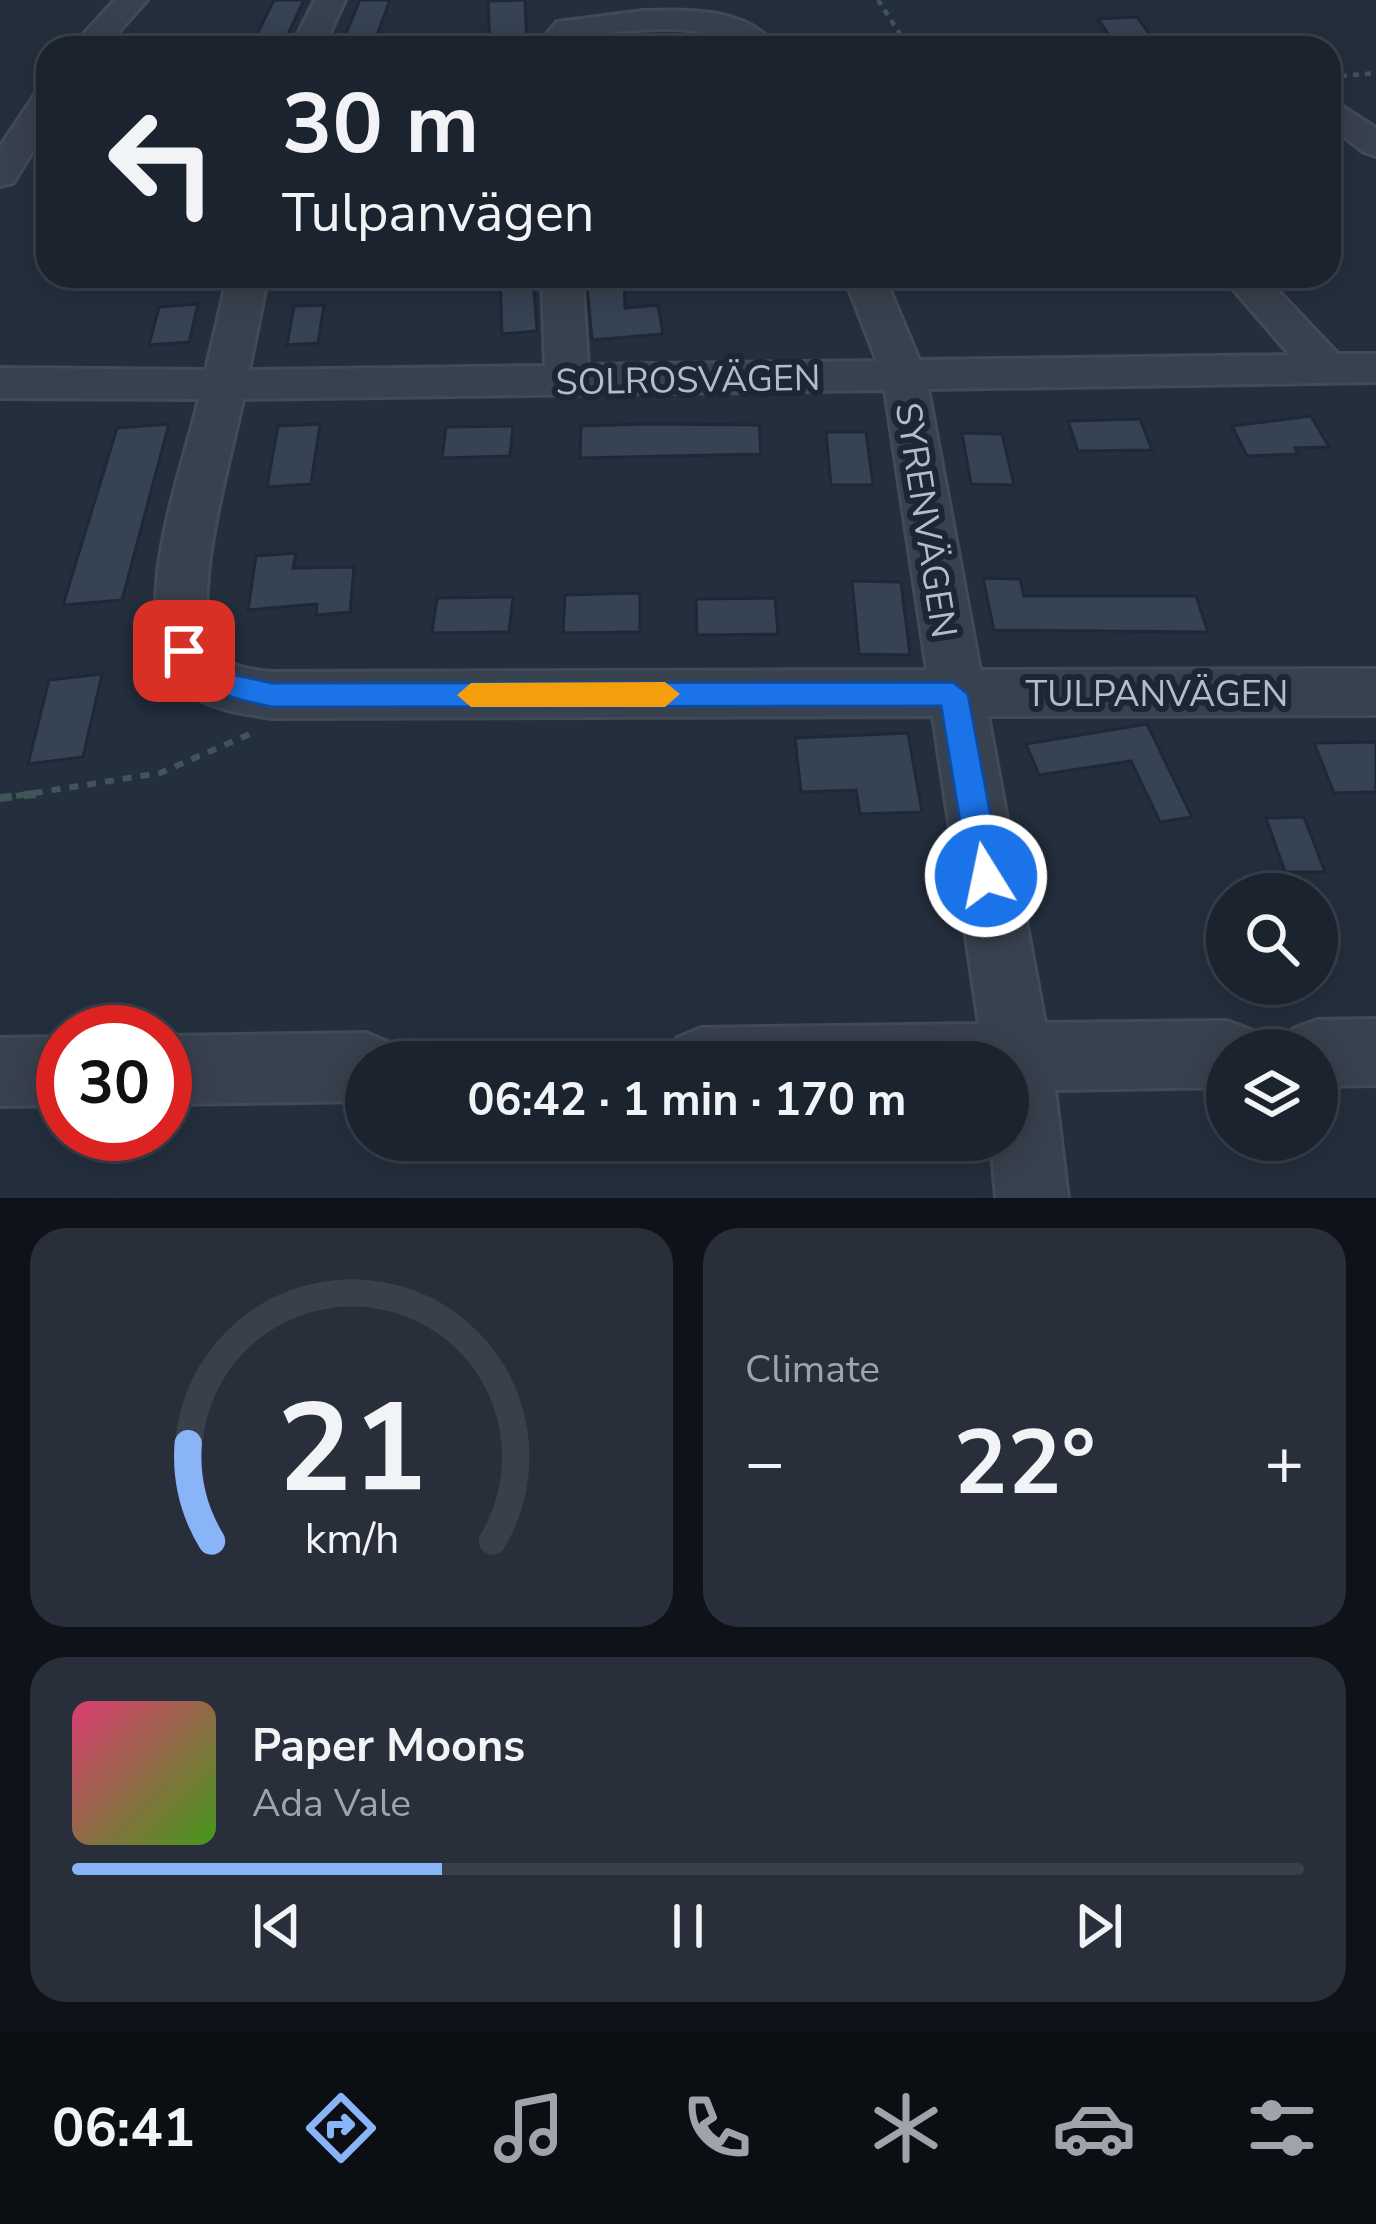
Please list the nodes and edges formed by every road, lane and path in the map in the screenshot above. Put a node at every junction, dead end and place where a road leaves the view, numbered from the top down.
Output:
1 (132, 0) edge
2 (330, 0) edge
3 (878, 0) edge
4 (99, 36) edge
5 (313, 36) edge
6 (562, 36) edge
7 (750, 36) edge
8 (901, 36) edge
9 (1376, 73) edge
10 (1341, 76) edge
11 (1341, 117) edge
12 (36, 119) edge
13 (1376, 145) edge
14 (0, 175) edge
15 (245, 288) edge
16 (563, 288) edge
17 (869, 288) edge
18 (1253, 288) edge
19 (1376, 368) edge
20 (1327, 369) junction
21 (904, 375) junction
22 (567, 381) junction
23 (0, 382) edge
24 (223, 385) junction
25 (1376, 692) edge
26 (953, 694) junction
27 (301, 695) junction
28 (0, 798) edge
29 (1015, 1041) edge
30 (1376, 1052) edge
31 (1338, 1053) edge
32 (1206, 1054) edge
33 (1029, 1058) edge
34 (345, 1067) edge
35 (192, 1070) edge
36 (36, 1071) edge
37 (0, 1072) edge
38 (1028, 1161) edge
39 (1032, 1198) edge

1 - 4 street
2 - 5 street
3 - 8 path
6 - 7 street
9 - 10 path
11 - 13 street
12 - 14 street
15 - 24 street, TULPANVÄGEN
16 - 22 street
17 - 21 street, SYRENVÄGEN
18 - 20 street
19 - 20 street, SOLROSVÄGEN
20 - 21 street, SOLROSVÄGEN
21 - 22 street, SOLROSVÄGEN
21 - 26 street, SYRENVÄGEN
22 - 24 street, SOLROSVÄGEN
23 - 24 street, SOLROSVÄGEN
24 - 27 street, TULPANVÄGEN
25 - 26 street, TULPANVÄGEN
26 - 27 street, TULPANVÄGEN
26 - 29 street, SYRENVÄGEN
27 - 28 path
30 - 31 street
32 - 33 street
34 - 35 street
36 - 37 street
38 - 39 street, SYRENVÄGEN

